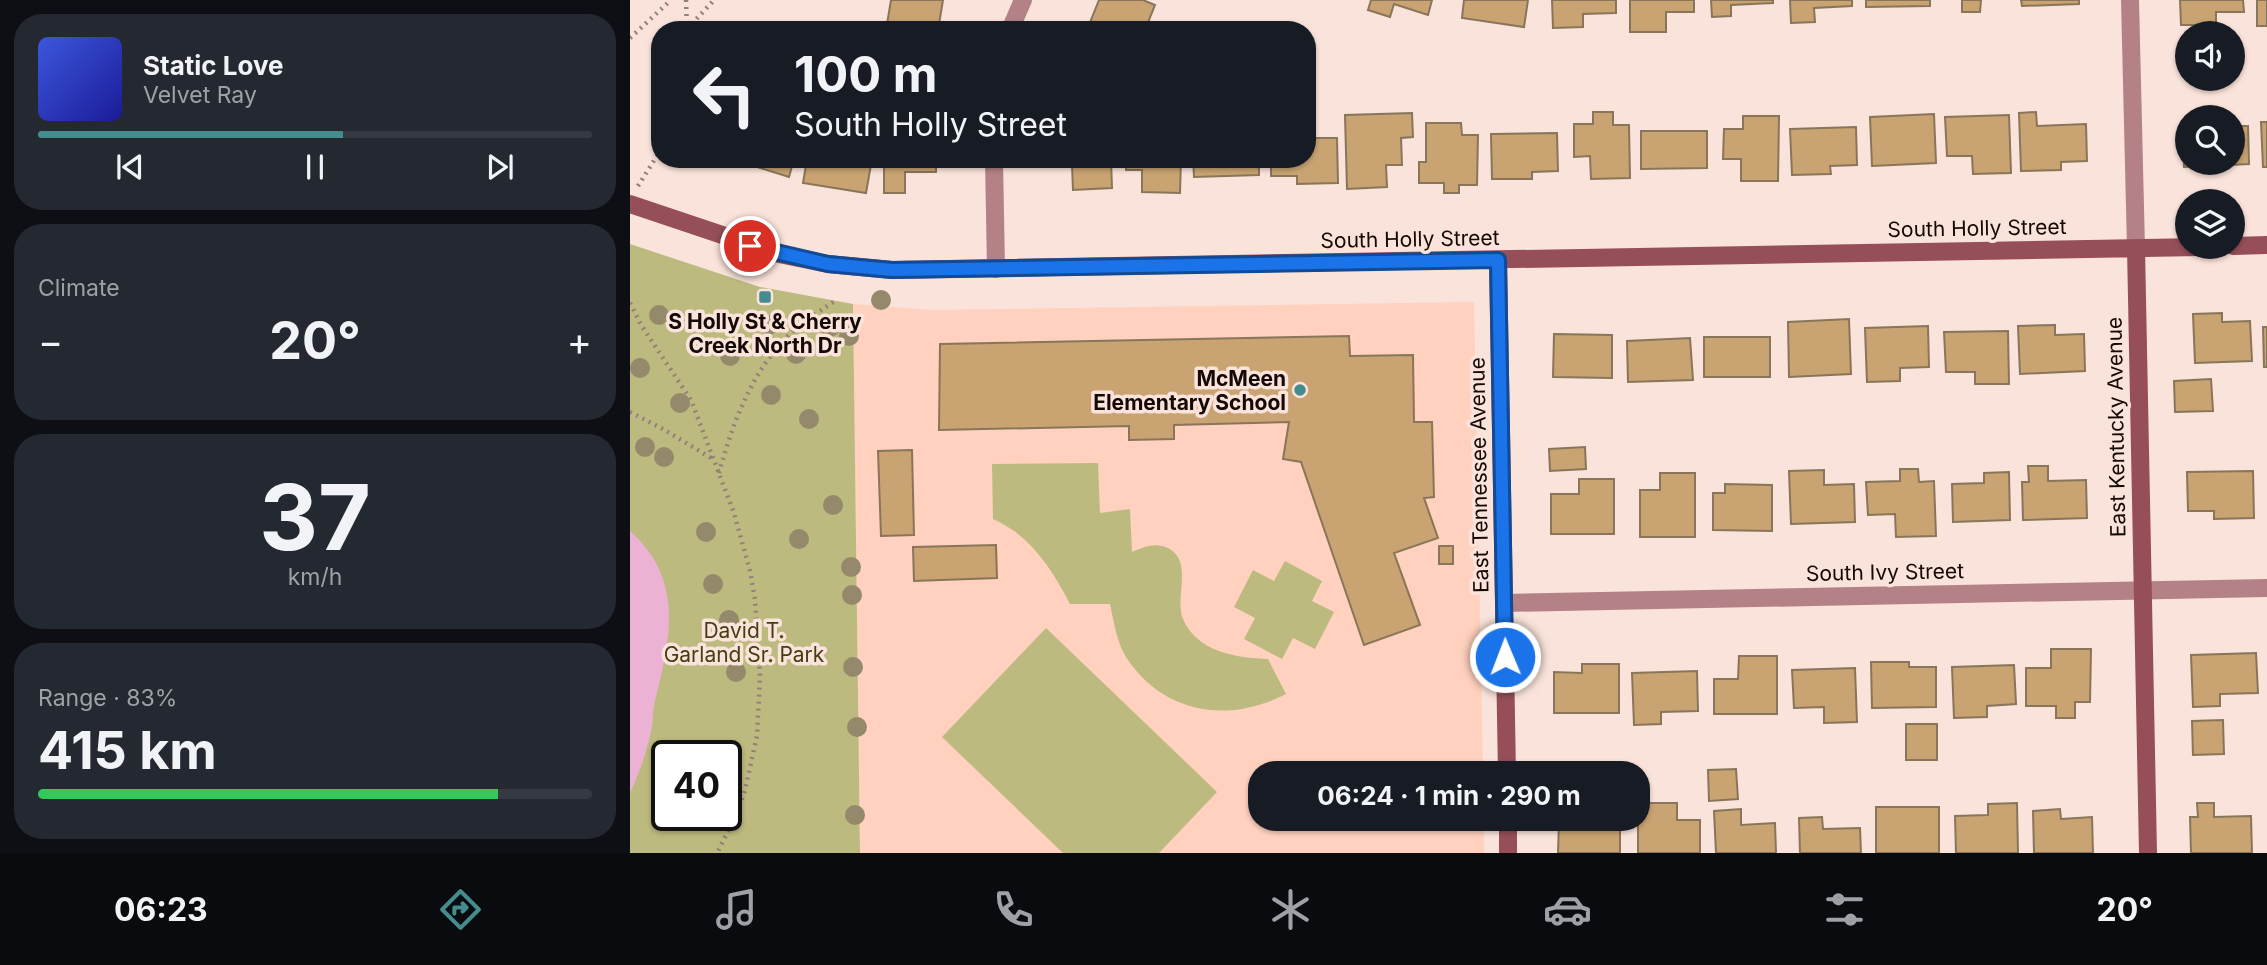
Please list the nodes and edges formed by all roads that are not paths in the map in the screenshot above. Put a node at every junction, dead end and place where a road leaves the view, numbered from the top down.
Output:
1 (1023, 0) edge
2 (2130, 0) edge
3 (1014, 21) edge
4 (994, 168) edge
5 (630, 204) edge
6 (2267, 245) edge
7 (2245, 246) edge
8 (2175, 247) edge
9 (2136, 248) junction
10 (1498, 260) junction
11 (996, 269) junction
12 (2267, 589) edge
13 (2142, 590) junction
14 (1505, 603) junction
15 (1507, 761) edge
16 (1507, 831) edge
17 (1508, 853) edge
18 (2148, 853) edge

1 - 3 street
2 - 9 street, East Kentucky Avenue
4 - 11 street
5 - 11 main road, South Holly Street
6 - 7 main road
8 - 9 main road, South Holly Street
9 - 10 main road, South Holly Street
9 - 13 main road, East Kentucky Avenue
10 - 11 main road, South Holly Street
10 - 14 main road, East Tennessee Avenue
12 - 13 street, South Ivy Street
13 - 14 street, South Ivy Street
13 - 18 main road, East Kentucky Avenue
14 - 15 main road, East Tennessee Avenue
16 - 17 main road

